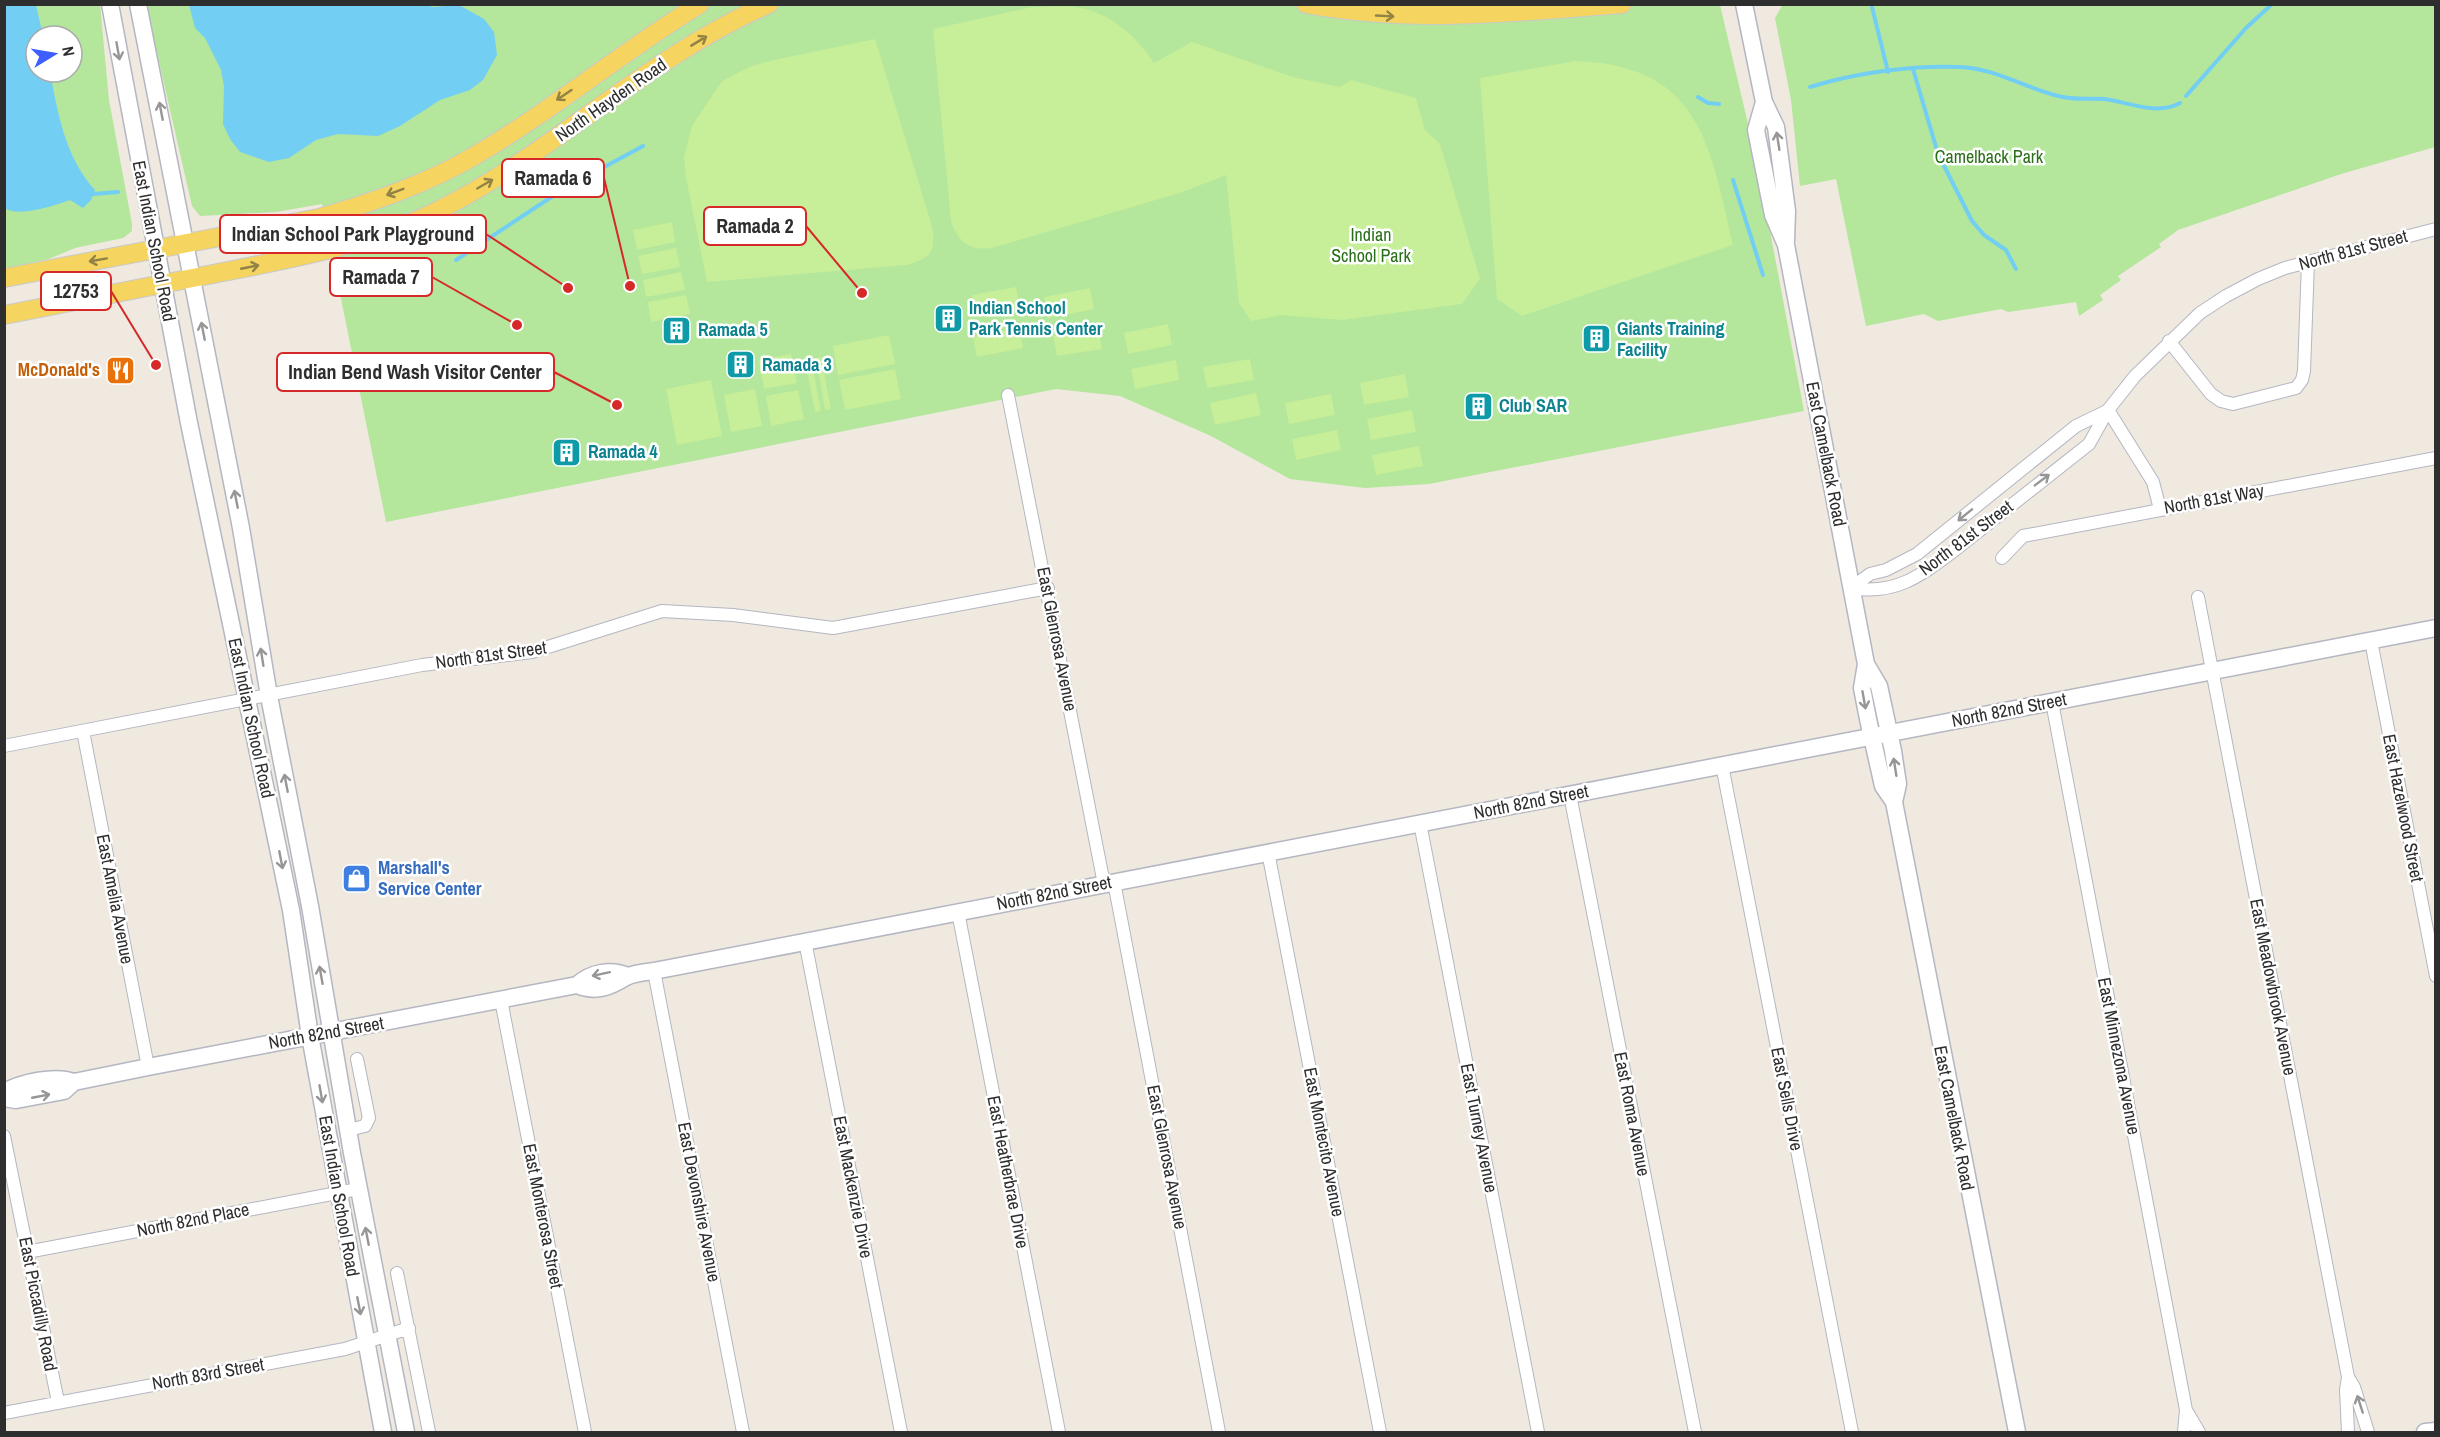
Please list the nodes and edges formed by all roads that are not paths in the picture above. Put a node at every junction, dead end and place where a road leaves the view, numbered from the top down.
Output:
1 (110, 4) edge
2 (138, 4) edge
3 (700, 4) edge
4 (769, 4) edge
5 (1306, 4) edge
6 (1622, 4) edge
7 (1744, 4) edge
8 (2436, 229) edge
9 (186, 243) junction
10 (156, 249) junction
11 (2308, 262) junction
12 (32, 272) junction
13 (4, 278) edge
14 (193, 279) junction
15 (162, 285) junction
16 (4, 287) edge
17 (4, 315) edge
18 (2169, 341) junction
19 (1008, 395) dead end
20 (2108, 410) junction
21 (2436, 459) edge
22 (2160, 509) junction
23 (2002, 558) dead end
24 (1048, 588) junction
25 (1851, 588) junction
26 (2198, 597) dead end
27 (2436, 628) edge
28 (2371, 641) junction
29 (2212, 671) junction
30 (269, 696) junction
31 (249, 700) junction
32 (2052, 702) junction
33 (83, 731) junction
34 (1880, 734) junction
35 (4, 746) edge
36 (1722, 765) junction
37 (1570, 795) junction
38 (1420, 823) junction
39 (1268, 852) junction
40 (1109, 883) junction
41 (958, 912) junction
42 (805, 941) junction
43 (654, 970) junction
44 (2436, 976) edge
45 (501, 1000) junction
46 (331, 1032) junction
47 (310, 1036) junction
48 (357, 1059) dead end
49 (148, 1067) junction
50 (74, 1082) junction
51 (4, 1092) edge
52 (4, 1098) edge
53 (348, 1130) junction
54 (4, 1136) edge
55 (358, 1189) junction
56 (338, 1192) junction
57 (27, 1251) junction
58 (397, 1273) dead end
59 (408, 1328) junction
60 (387, 1335) junction
61 (366, 1342) junction
62 (2348, 1377) junction
63 (58, 1402) junction
64 (2186, 1410) junction
65 (4, 1413) edge
66 (2436, 1431) edge
67 (383, 1432) edge
68 (406, 1432) edge
69 (429, 1432) edge
70 (585, 1432) edge
71 (743, 1432) edge
72 (901, 1432) edge
73 (1059, 1432) edge
74 (1219, 1432) edge
75 (1380, 1432) edge
76 (1538, 1432) edge
77 (1695, 1432) edge
78 (1852, 1432) edge
79 (2017, 1432) edge
80 (2184, 1432) edge
81 (2199, 1432) edge
82 (2348, 1432) edge
83 (2368, 1432) edge
84 (2426, 1432) edge

1 -> 10 main road, East Indian School Road
9 -> 2 main road, East Indian School Road
3 -> 9 main road, North Hayden Road
14 -> 4 main road, North Hayden Road
5 -> 6 main road
7 - 25 main road, East Camelback Road
8 - 11 street, North 81st Street
9 - 10 main road, North Hayden Road
9 - 14 main road, East Indian School Road
10 -> 12 main road, North Hayden Road
10 - 15 main road, East Indian School Road
11 - 18 street, North 81st Street
11 - 18 street
12 - 13 main road, North Hayden Road
12 - 16 main road
14 - 15 main road, North Hayden Road
30 -> 14 main road, East Indian School Road
15 - 17 main road, North Hayden Road
15 - 31 main road, East Indian School Road
18 - 20 street, North 81st Street
19 - 24 street, East Glenrosa Avenue
20 - 22 street
20 -> 25 street, North 81st Street
25 -> 20 street, North 81st Street
21 - 22 street, North 81st Way
22 - 23 street, North 81st Way
24 - 30 street, North 81st Street
24 - 40 street, East Glenrosa Avenue
25 - 34 main road, East Camelback Road
26 - 29 street, East Meadowbrook Avenue
27 - 28 main road, North 82nd Street
28 - 29 main road, North 82nd Street
28 - 44 street, East Hazelwood Street
29 - 32 main road, North 82nd Street
29 - 62 street, East Meadowbrook Avenue
30 - 31 street, North 81st Street
46 -> 30 main road, East Indian School Road
31 - 33 street, North 81st Street
31 -> 47 main road, East Indian School Road
32 - 34 main road, North 82nd Street
32 - 64 street, East Minnezona Avenue
33 - 35 street, North 81st Street
33 - 49 street, East Amelia Avenue
34 - 36 main road, North 82nd Street
34 - 79 main road, East Camelback Road
36 - 37 main road, North 82nd Street
36 - 78 street, East Sells Drive
37 - 38 main road, North 82nd Street
37 - 77 street, East Roma Avenue
38 - 39 main road, North 82nd Street
38 - 76 street, East Turney Avenue
39 - 40 main road, North 82nd Street
39 - 75 street, East Montecito Avenue
40 - 41 main road, North 82nd Street
40 - 74 street, East Glenrosa Avenue
41 - 42 main road, North 82nd Street
41 - 73 street, East Heatherbrae Drive
42 - 43 main road, North 82nd Street
42 - 72 street, East Mackenzie Drive
43 - 45 main road, North 82nd Street
43 - 71 street, East Devonshire Avenue
45 - 46 main road, North 82nd Street
45 - 70 street, East Monterosa Street
46 - 47 main road, North 82nd Street
46 - 53 main road, East Indian School Road
47 - 49 main road, North 82nd Street
47 -> 56 main road, East Indian School Road
48 - 53 street, East Indian School Road
49 - 50 main road, North 82nd Street
50 - 51 main road, North 82nd Street
52 -> 50 main road, North 82nd Street
53 - 55 main road, East Indian School Road
54 - 57 street, East Piccadilly Road
55 - 56 street, North 82nd Place
60 -> 55 main road, East Indian School Road
56 - 57 street, North 82nd Place
56 -> 61 main road, East Indian School Road
57 - 63 street, East Piccadilly Road
58 - 59 street
59 - 60 street, North 83rd Street
59 - 69 street
60 - 61 street, North 83rd Street
60 - 68 main road, East Indian School Road
61 - 63 street, North 83rd Street
61 - 67 main road, East Indian School Road
62 - 82 street, East Meadowbrook Avenue
83 -> 62 street, East Meadowbrook Avenue
63 - 65 street, North 83rd Street
64 - 80 street, East Minnezona Avenue
64 - 81 street, East Minnezona Avenue
66 - 84 main road

